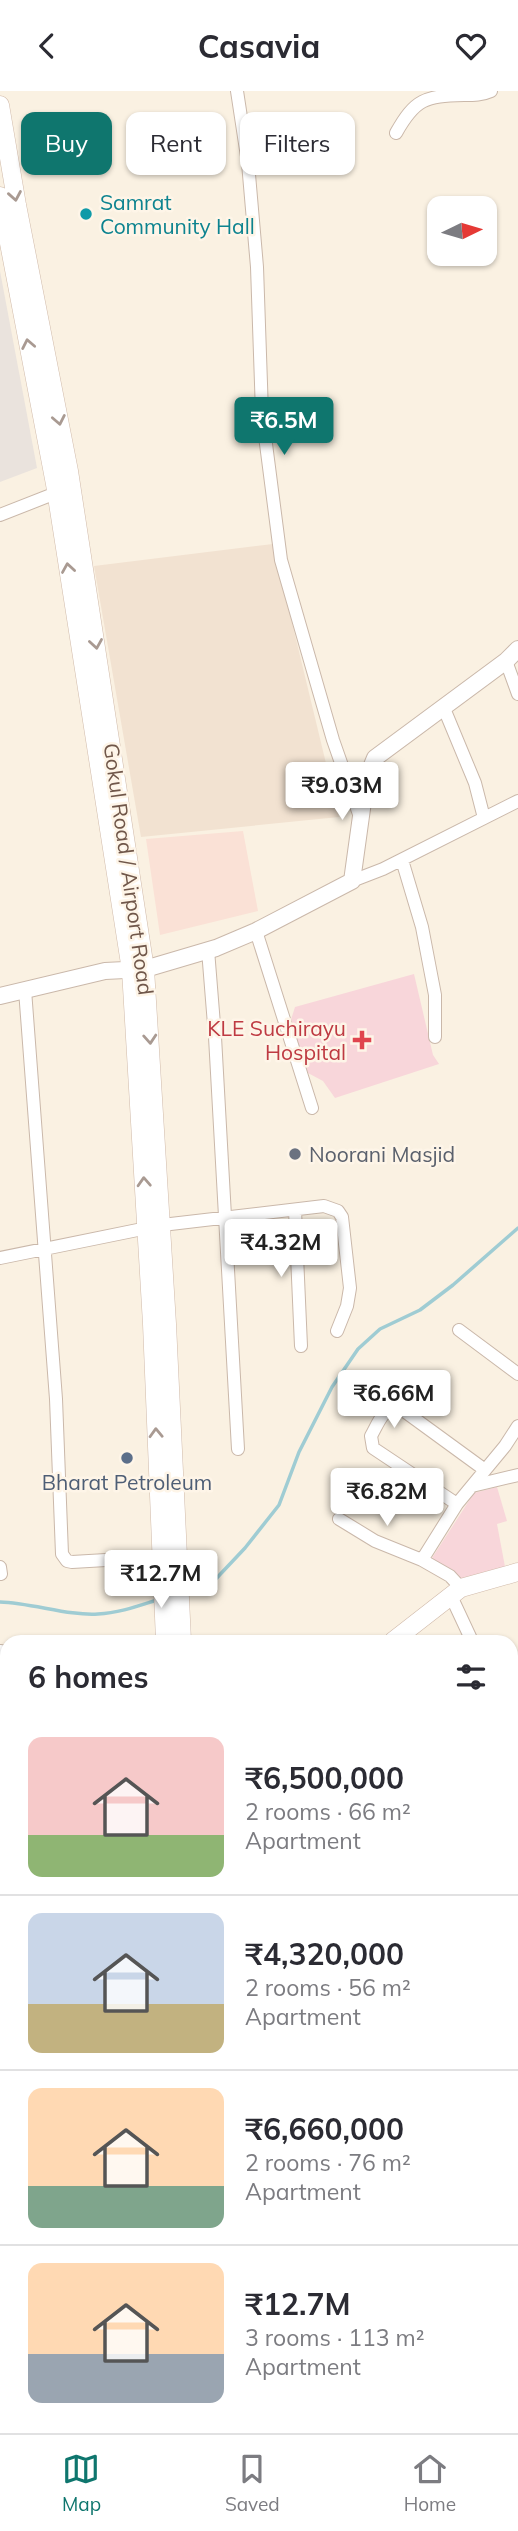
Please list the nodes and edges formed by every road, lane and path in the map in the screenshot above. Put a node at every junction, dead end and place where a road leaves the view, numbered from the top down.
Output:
1 (237, 91) edge
2 (491, 91) edge
3 (0, 105) edge
4 (396, 133) dead end
5 (0, 196) edge
6 (64, 490) junction
7 (0, 515) edge
8 (518, 649) edge
9 (506, 661) junction
10 (518, 694) edge
11 (443, 706) junction
12 (518, 801) edge
13 (484, 818) junction
14 (361, 821) junction
15 (402, 860) junction
16 (352, 881) junction
17 (256, 931) junction
18 (208, 950) junction
19 (138, 969) junction
20 (25, 990) junction
21 (0, 996) edge
22 (435, 1037) dead end
23 (312, 1108) dead end
24 (295, 1210) junction
25 (226, 1217) junction
26 (154, 1227) junction
27 (45, 1249) junction
28 (0, 1258) edge
29 (459, 1330) dead end
30 (337, 1331) dead end
31 (301, 1346) dead end
32 (518, 1374) edge
33 (518, 1426) edge
34 (238, 1449) dead end
35 (485, 1470) junction
36 (518, 1475) edge
37 (472, 1486) junction
38 (457, 1504) junction
39 (339, 1519) dead end
40 (106, 1560) dead end
41 (422, 1560) junction
42 (0, 1567) edge
43 (518, 1572) edge
44 (1, 1574) edge
45 (170, 1576) junction
46 (456, 1592) junction
47 (165, 1635) edge
48 (181, 1635) edge
49 (401, 1635) edge
50 (470, 1635) edge

1 - 14 street
2 - 4 street
3 -> 6 main road, Gokul Road / Airport Road
6 -> 5 main road, Gokul Road / Airport Road
6 - 7 street
6 - 19 main road, Gokul Road / Airport Road
8 - 9 street
9 - 10 street
9 - 11 street
11 - 13 street
11 - 14 street
12 - 13 street
13 - 15 street
14 - 16 street
15 - 16 street
15 - 22 street
16 - 17 street
17 - 18 street
17 - 23 street
18 - 19 street
18 - 25 street
19 - 20 street
19 - 26 main road, Gokul Road / Airport Road
20 - 21 street
20 - 27 street
24 - 25 street
24 - 30 street
24 - 31 street
25 - 26 street
25 - 34 street
26 - 27 street
26 - 45 main road, Gokul Road / Airport Road
27 - 28 street
27 - 40 street
29 - 32 street
33 - 35 street
35 - 37 street
35 - 38 street
36 - 37 street
37 - 38 street
38 - 41 street
39 - 41 street
41 - 46 street
42 - 44 street
43 - 46 main road
45 - 47 main road, Gokul Road / Airport Road
45 - 48 main road, Gokul Road / Airport Road
46 - 49 main road
46 - 50 street

